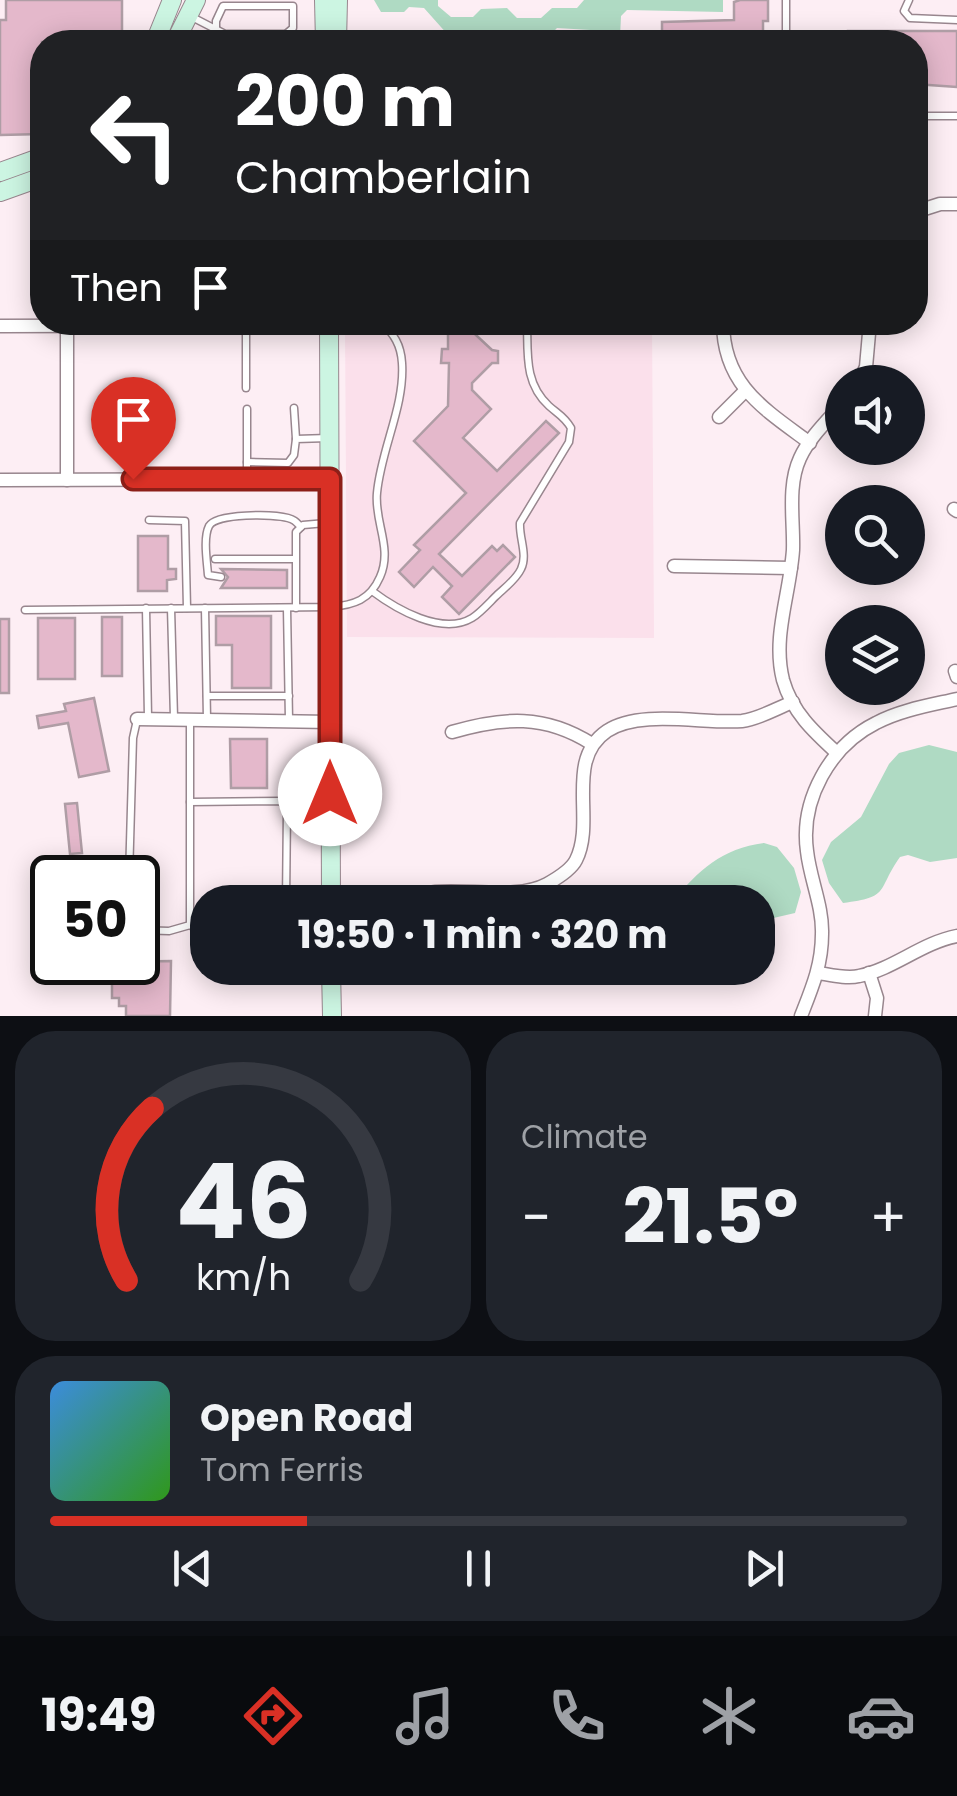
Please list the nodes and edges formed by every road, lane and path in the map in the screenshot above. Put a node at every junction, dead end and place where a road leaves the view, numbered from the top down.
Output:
1 (172, 0) edge
2 (324, 0) edge
3 (338, 0) edge
4 (786, 0) edge
5 (909, 0) edge
6 (192, 8) edge
7 (957, 20) edge
8 (160, 30) edge
9 (206, 30) edge
10 (213, 30) edge
11 (291, 30) edge
12 (325, 30) edge
13 (337, 30) edge
14 (786, 30) edge
15 (928, 116) edge
16 (957, 116) edge
17 (30, 161) edge
18 (0, 172) edge
19 (30, 181) edge
20 (0, 192) edge
21 (957, 204) edge
22 (928, 208) edge
23 (30, 325) edge
24 (0, 326) edge
25 (67, 335) edge
26 (246, 335) edge
27 (329, 335) edge
28 (392, 335) edge
29 (528, 335) edge
30 (723, 335) edge
31 (869, 335) edge
32 (866, 365) edge
33 (246, 388) dead end
34 (746, 390) junction
35 (294, 408) dead end
36 (247, 409) dead end
37 (720, 417) dead end
38 (825, 425) edge
39 (329, 438) junction
40 (296, 439) junction
41 (810, 443) junction
42 (247, 462) junction
43 (247, 478) junction
44 (330, 479) junction
45 (0, 480) edge
46 (67, 480) junction
47 (150, 520) dead end
48 (330, 522) junction
49 (301, 527) junction
50 (296, 558) junction
51 (216, 559) dead end
52 (674, 566) dead end
53 (791, 568) junction
54 (221, 577) dead end
55 (372, 591) junction
56 (330, 607) junction
57 (146, 608) junction
58 (171, 608) junction
59 (186, 608) junction
60 (205, 608) junction
61 (292, 608) junction
62 (24, 610) dead end
63 (207, 696) junction
64 (289, 696) junction
65 (957, 698) edge
66 (792, 702) junction
67 (143, 719) junction
68 (174, 719) junction
69 (190, 720) junction
70 (207, 720) junction
71 (289, 721) junction
72 (330, 722) junction
73 (452, 732) dead end
74 (592, 744) junction
75 (838, 754) junction
76 (190, 802) junction
77 (129, 855) edge
78 (190, 885) edge
79 (286, 885) edge
80 (331, 885) edge
81 (545, 885) edge
82 (190, 926) edge
83 (160, 931) edge
84 (957, 936) edge
85 (819, 973) junction
86 (870, 973) junction
87 (331, 985) edge
88 (332, 1016) edge
89 (802, 1016) edge
90 (875, 1016) edge

1 - 8 main road
2 - 12 main road
3 - 13 main road
4 - 14 lane
5 - 7 lane
6 - 9 lane
10 - 11 lane
15 - 16 lane
17 - 18 main road
19 - 20 main road
21 - 22 street
23 - 24 street
25 - 46 street
26 - 33 lane
27 - 39 main road
28 - 55 lane
29 - 55 lane
30 - 34 street
31 - 32 street
34 - 37 street
34 - 41 street
35 - 40 lane
36 - 42 lane
38 - 41 street
39 - 40 lane
39 - 44 main road
40 - 42 lane
41 - 53 street
42 - 43 lane
43 - 44 street
43 - 46 street
44 - 48 main road
45 - 46 street
47 - 59 lane
48 - 49 lane
48 - 56 main road
49 - 50 lane
49 - 54 lane
50 - 51 lane
50 - 61 lane
52 - 53 street
53 - 66 street
55 - 56 lane
56 - 61 lane
56 - 72 main road
57 - 58 lane
57 - 62 lane
57 - 67 lane
58 - 59 lane
58 - 68 lane
59 - 60 lane
60 - 61 lane
60 - 63 lane
61 - 64 lane
63 - 64 lane
63 - 70 lane
64 - 71 lane
65 - 75 street
66 - 74 street
66 - 75 street
67 - 68 street
67 - 77 lane
68 - 69 street
69 - 70 street
69 - 76 lane
70 - 71 street
71 - 72 street
72 - 80 main road
73 - 74 street
74 - 81 street
75 - 85 street
76 - 78 lane
76 - 79 lane
82 - 83 lane
84 - 86 street
85 - 86 street
85 - 89 street
86 - 90 street
87 - 88 main road

